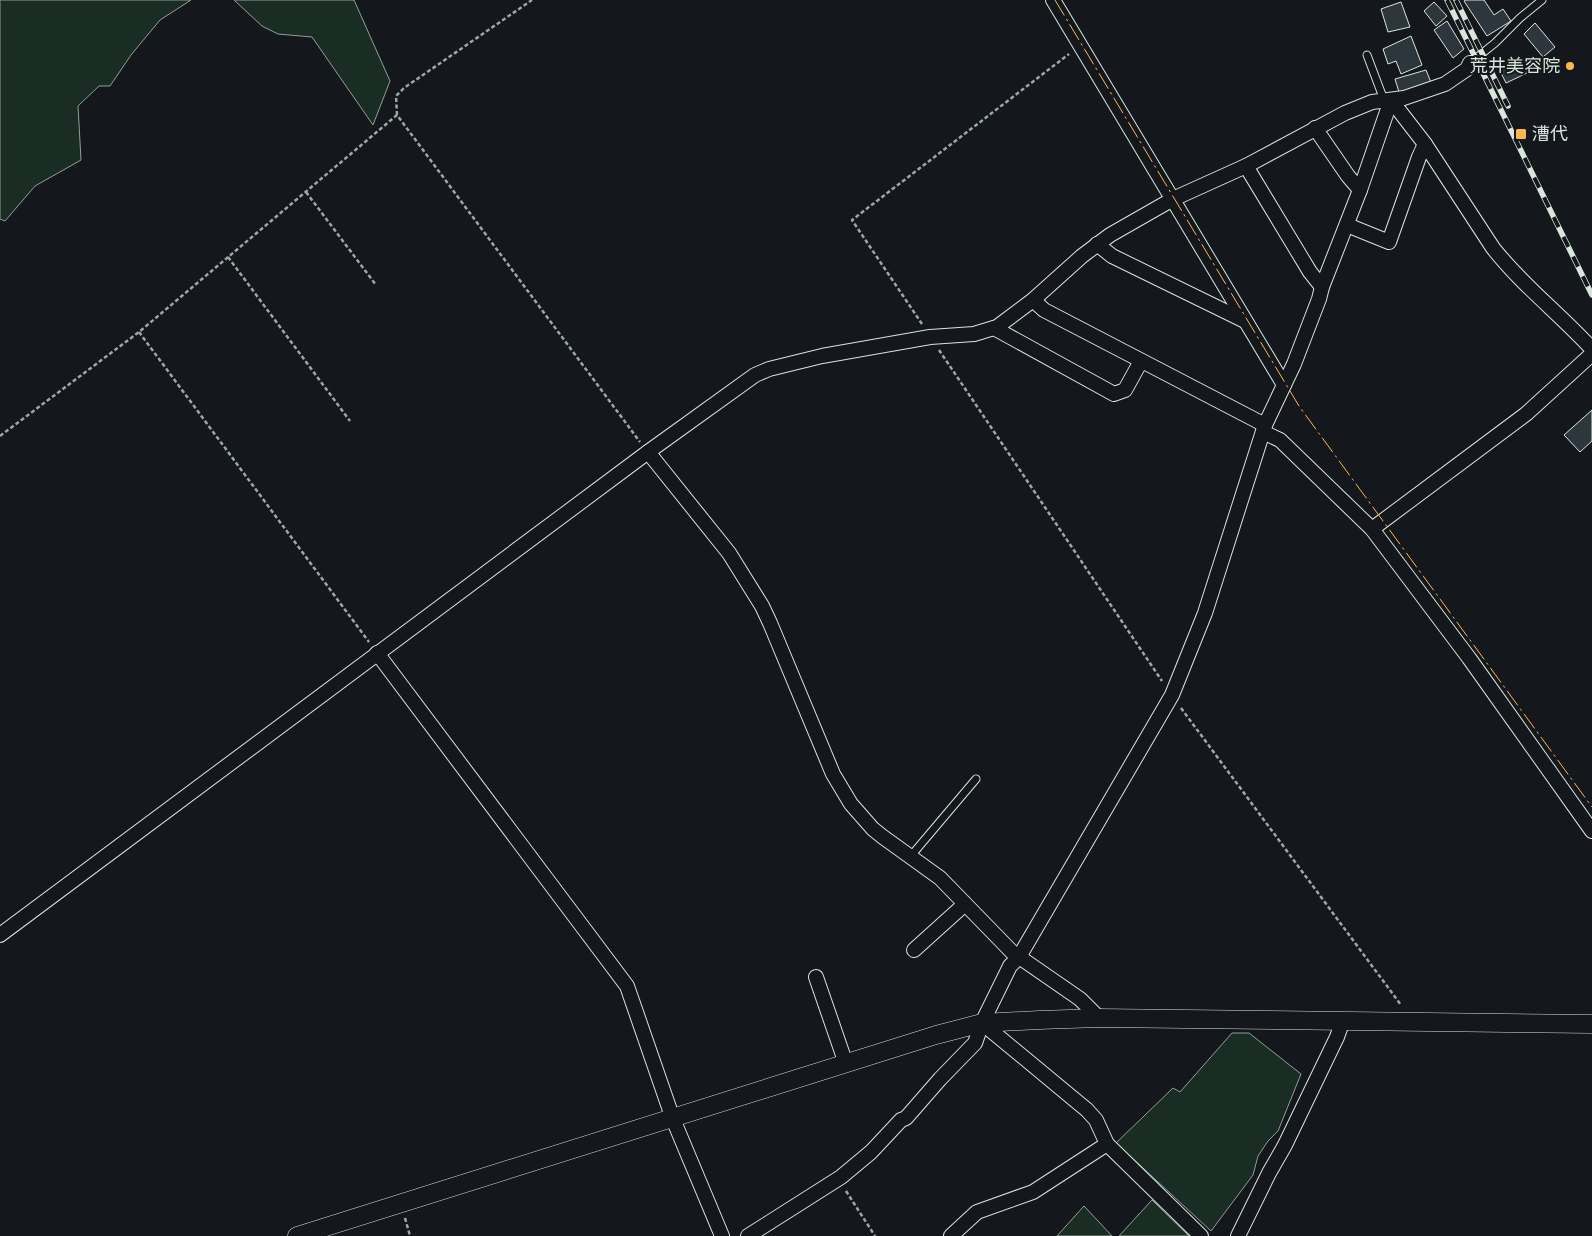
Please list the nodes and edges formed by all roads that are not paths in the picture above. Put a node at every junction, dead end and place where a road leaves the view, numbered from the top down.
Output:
1 (1053, 0) edge
2 (1542, 0) edge
3 (1367, 55) dead end
4 (1470, 63) joint
5 (1388, 100) junction
6 (1315, 128) junction
7 (1425, 144) junction
8 (1246, 166) junction
9 (1360, 190) junction
10 (1173, 199) junction
11 (1347, 225) junction
12 (1098, 244) junction
13 (1322, 287) junction
14 (1033, 300) junction
15 (1245, 321) junction
16 (994, 328) junction
17 (1592, 349) edge
18 (1592, 354) edge
19 (1141, 361) junction
20 (1284, 385) junction
21 (1264, 429) junction
22 (648, 452) junction
23 (1372, 529) junction
24 (377, 653) junction
25 (976, 779) dead end
26 (1592, 831) edge
27 (909, 858) junction
28 (965, 904) junction
29 (0, 935) edge
30 (914, 950) dead end
31 (1019, 957) junction
32 (816, 977) dead end
33 (1099, 1018) junction
34 (1343, 1020) junction
35 (982, 1024) junction
36 (1592, 1024) edge
37 (846, 1064) junction
38 (673, 1119) junction
39 (1107, 1144) junction
40 (297, 1236) edge
41 (722, 1236) edge
42 (748, 1236) edge
43 (951, 1236) edge
44 (1201, 1236) edge
45 (1238, 1236) edge

1 - 10 street
2 - 4 lane
3 - 5 lane
4 - 5 street
5 - 6 street
5 - 7 street
5 - 9 street
6 - 8 street
6 - 9 street
7 - 11 street
7 - 17 street
8 - 10 street
8 - 13 street
9 - 11 street
10 - 12 street
10 - 15 street
11 - 13 street
12 - 14 street
12 - 15 street
13 - 20 street
14 - 16 street
14 - 19 street
15 - 20 street
16 - 19 street
16 - 22 street
18 - 23 street
19 - 21 street
20 - 21 street
21 - 23 street
21 - 31 street
22 - 24 street
22 - 27 street
23 - 26 street
24 - 29 street
24 - 38 street
25 - 27 lane
27 - 28 street
28 - 30 street
28 - 31 street
31 - 33 street
31 - 35 street
32 - 37 street
33 - 34 street
33 - 35 street
34 - 36 street
34 - 45 street
35 - 37 street
35 - 39 street
35 - 42 street
37 - 38 street
38 - 40 street
38 - 41 street
39 - 43 street
39 - 44 street

